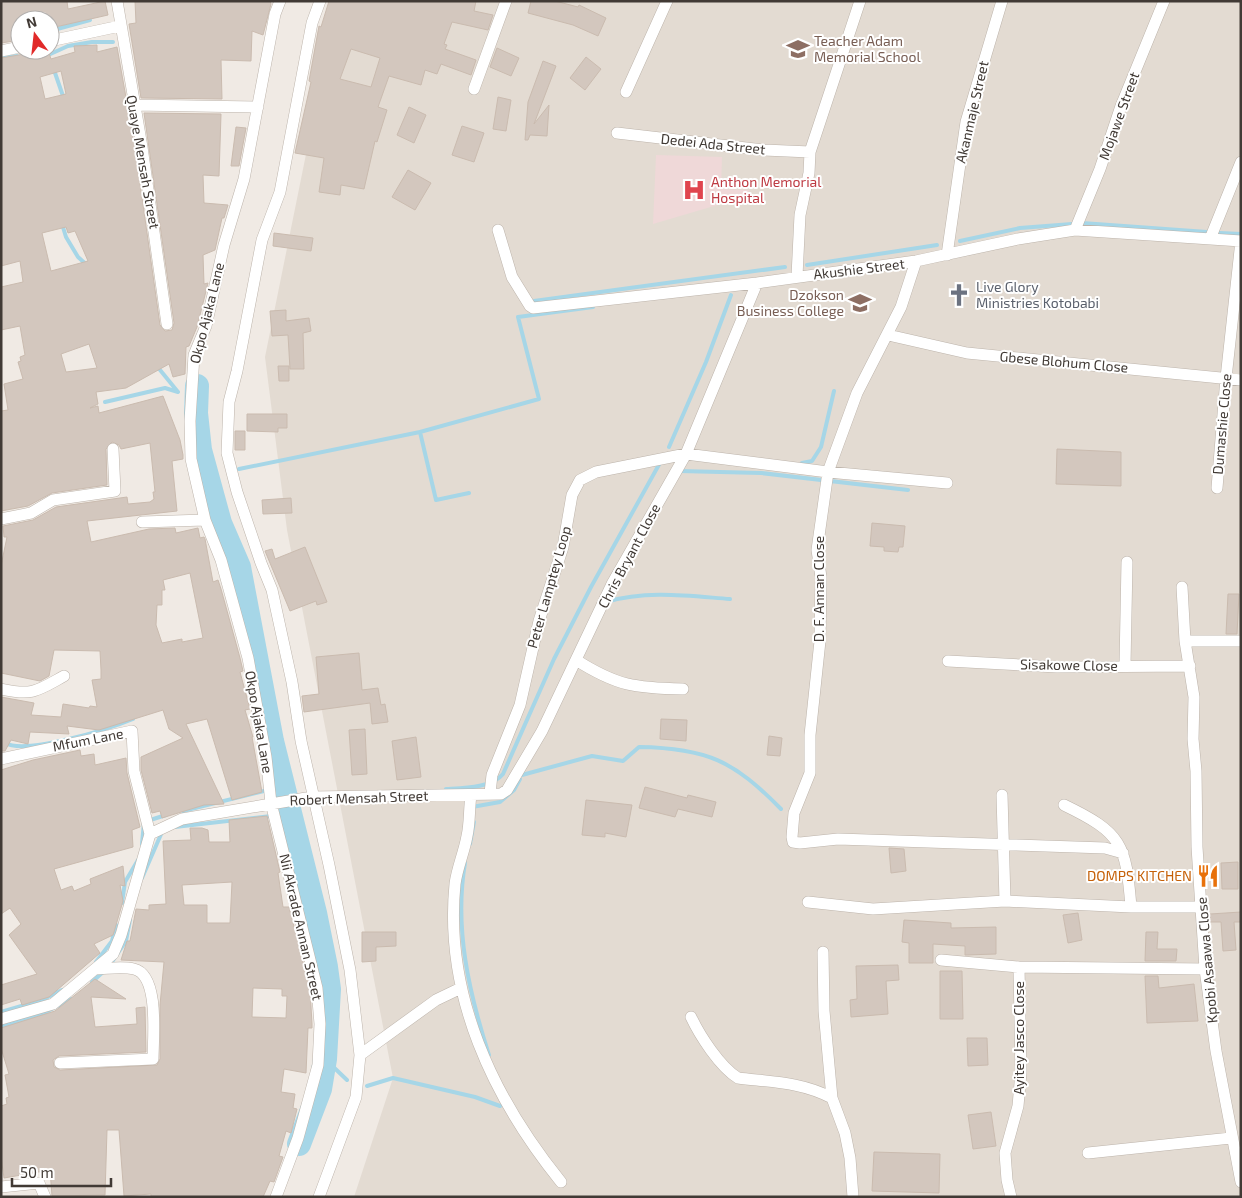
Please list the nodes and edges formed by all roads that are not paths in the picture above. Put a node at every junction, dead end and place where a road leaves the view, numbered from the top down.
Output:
1 (117, 1) edge
2 (280, 1) edge
3 (320, 1) edge
4 (506, 1) edge
5 (666, 1) edge
6 (848, 1) edge
7 (1002, 1) edge
8 (1164, 1) edge
9 (860, 3) edge
10 (120, 26) junction
11 (60, 39) edge
12 (474, 89) dead end
13 (626, 92) dead end
14 (134, 105) junction
15 (258, 107) junction
16 (618, 133) dead end
17 (810, 152) junction
18 (1241, 162) edge
19 (498, 230) dead end
20 (1076, 230) junction
21 (1210, 239) junction
22 (1241, 241) edge
23 (947, 255) junction
24 (916, 261) junction
25 (797, 276) junction
26 (757, 282) junction
27 (167, 324) dead end
28 (888, 335) junction
29 (1226, 378) junction
30 (1241, 380) edge
31 (113, 449) dead end
32 (686, 454) junction
33 (828, 472) junction
34 (947, 483) dead end
35 (1217, 488) dead end
36 (1, 519) edge
37 (205, 520) junction
38 (142, 522) dead end
39 (1127, 562) dead end
40 (1182, 587) dead end
41 (1185, 641) junction
42 (1241, 641) edge
43 (576, 660) junction
44 (948, 661) dead end
45 (1125, 665) junction
46 (1190, 666) junction
47 (64, 676) dead end
48 (1, 689) edge
49 (683, 689) dead end
50 (1, 759) edge
51 (490, 793) junction
52 (471, 795) junction
53 (1002, 795) dead end
54 (312, 798) junction
55 (271, 803) junction
56 (1064, 805) dead end
57 (150, 834) junction
58 (1003, 846) junction
59 (1123, 853) junction
60 (1005, 901) junction
61 (808, 902) dead end
62 (1131, 907) junction
63 (1202, 907) junction
64 (823, 952) dead end
65 (941, 960) dead end
66 (1019, 967) junction
67 (94, 969) junction
68 (1204, 969) junction
69 (461, 988) junction
70 (690, 1017) dead end
71 (1, 1019) edge
72 (360, 1055) junction
73 (60, 1063) dead end
74 (832, 1098) junction
75 (1231, 1138) junction
76 (1088, 1152) dead end
77 (561, 1182) dead end
78 (1241, 1182) edge
79 (1, 1187) edge
80 (45, 1197) edge
81 (276, 1197) edge
82 (319, 1197) edge
83 (853, 1197) edge
84 (1012, 1197) edge

1 - 10 street, Quaye Mensah Street
2 - 15 street, Okpo Ajaka Lane
3 - 54 street
4 - 12 street
5 - 13 street
6 - 9 street
7 - 23 street, Akanmaje Street
8 - 20 street, Mojawe Street
9 - 17 street
10 - 11 street
10 - 14 street, Quaye Mensah Street
14 - 15 street
14 - 27 street, Quaye Mensah Street
15 - 37 street, Okpo Ajaka Lane
16 - 17 street, Dedei Ada Street
17 - 25 street
18 - 21 street
19 - 26 street, Akushie Street
20 - 21 street, Akushie Street
20 - 23 street, Akushie Street
21 - 22 street, Akushie Street
22 - 29 street, Dumashie Close
23 - 24 street, Akushie Street
24 - 25 street, Akushie Street
24 - 28 street, D. F. Annan Close
25 - 26 street, Akushie Street
26 - 32 street, Chris Bryant Close
28 - 29 street, Gbese Blohum Close
28 - 33 street, D. F. Annan Close
29 - 30 street, Gbese Blohum Close
29 - 35 street, Dumashie Close
31 - 36 street
32 - 33 street, Peter Lamptey Loop
32 - 43 street, Chris Bryant Close
32 - 51 street, Peter Lamptey Loop
33 - 34 street, Peter Lamptey Loop
33 - 58 street, D. F. Annan Close
37 - 38 street
37 - 55 street, Okpo Ajaka Lane
39 - 45 street
40 - 41 street, Kpobi Asaawa Close
41 - 42 street
41 - 46 street, Kpobi Asaawa Close
43 - 49 street
43 - 51 street, Chris Bryant Close
44 - 45 street, Sisakowe Close
45 - 46 street, Sisakowe Close
46 - 63 street, Kpobi Asaawa Close
47 - 48 street
50 - 57 street, Mfum Lane
51 - 52 street, Chris Bryant Close
52 - 54 street, Robert Mensah Street
52 - 69 street
53 - 58 street
54 - 55 street, Robert Mensah Street
54 - 72 street
55 - 57 street, Robert Mensah Street
55 - 81 street, Nii Akrade Annan Street
56 - 59 street
57 - 67 street
58 - 59 street
58 - 60 street
59 - 62 street
60 - 61 street
60 - 62 street
62 - 63 street
63 - 68 street, Kpobi Asaawa Close
64 - 74 street
65 - 66 street
66 - 68 street
66 - 84 street, Ayitey Jasco Close
67 - 71 street
67 - 73 street
68 - 75 street, Kpobi Asaawa Close
69 - 72 street
69 - 77 street
70 - 74 street
72 - 82 street
74 - 83 street
75 - 76 street
75 - 78 street, Kpobi Asaawa Close
79 - 80 street

